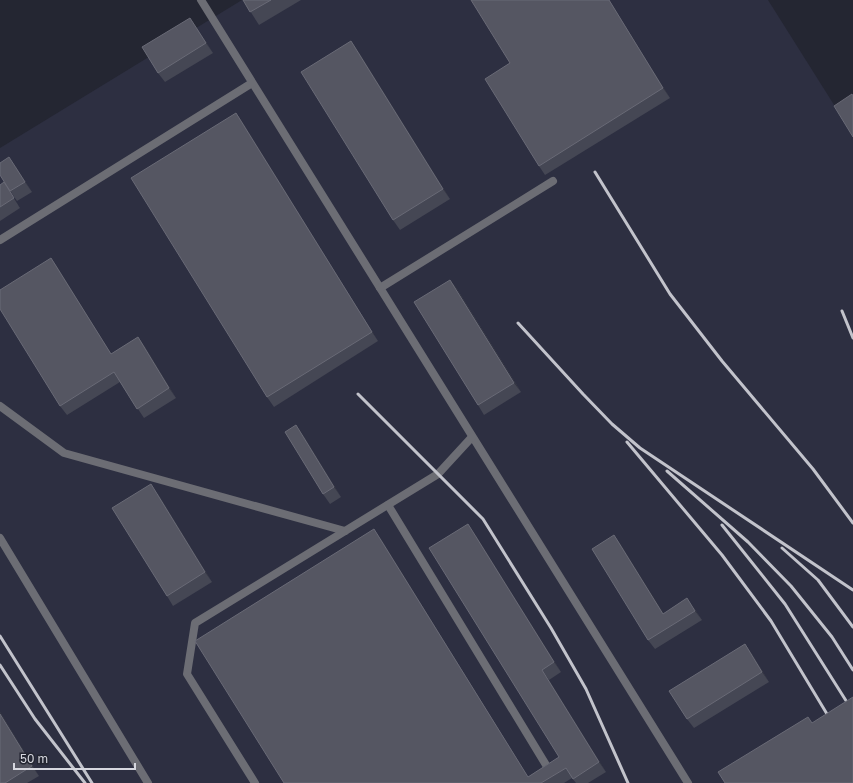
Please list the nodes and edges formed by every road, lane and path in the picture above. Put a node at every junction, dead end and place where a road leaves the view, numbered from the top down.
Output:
1 (201, 0) edge
2 (252, 83) junction
3 (553, 181) dead end
4 (0, 240) edge
5 (380, 288) junction
6 (0, 406) edge
7 (472, 436) junction
8 (388, 505) junction
9 (345, 531) junction
10 (0, 538) edge
11 (148, 783) edge
12 (255, 783) edge
13 (558, 783) edge
14 (688, 783) edge

1 - 2 lane
2 - 4 lane
2 - 5 lane
3 - 5 lane
5 - 7 lane
6 - 9 lane
7 - 8 lane
7 - 14 lane
8 - 9 lane
8 - 13 lane
9 - 12 lane
10 - 11 lane

